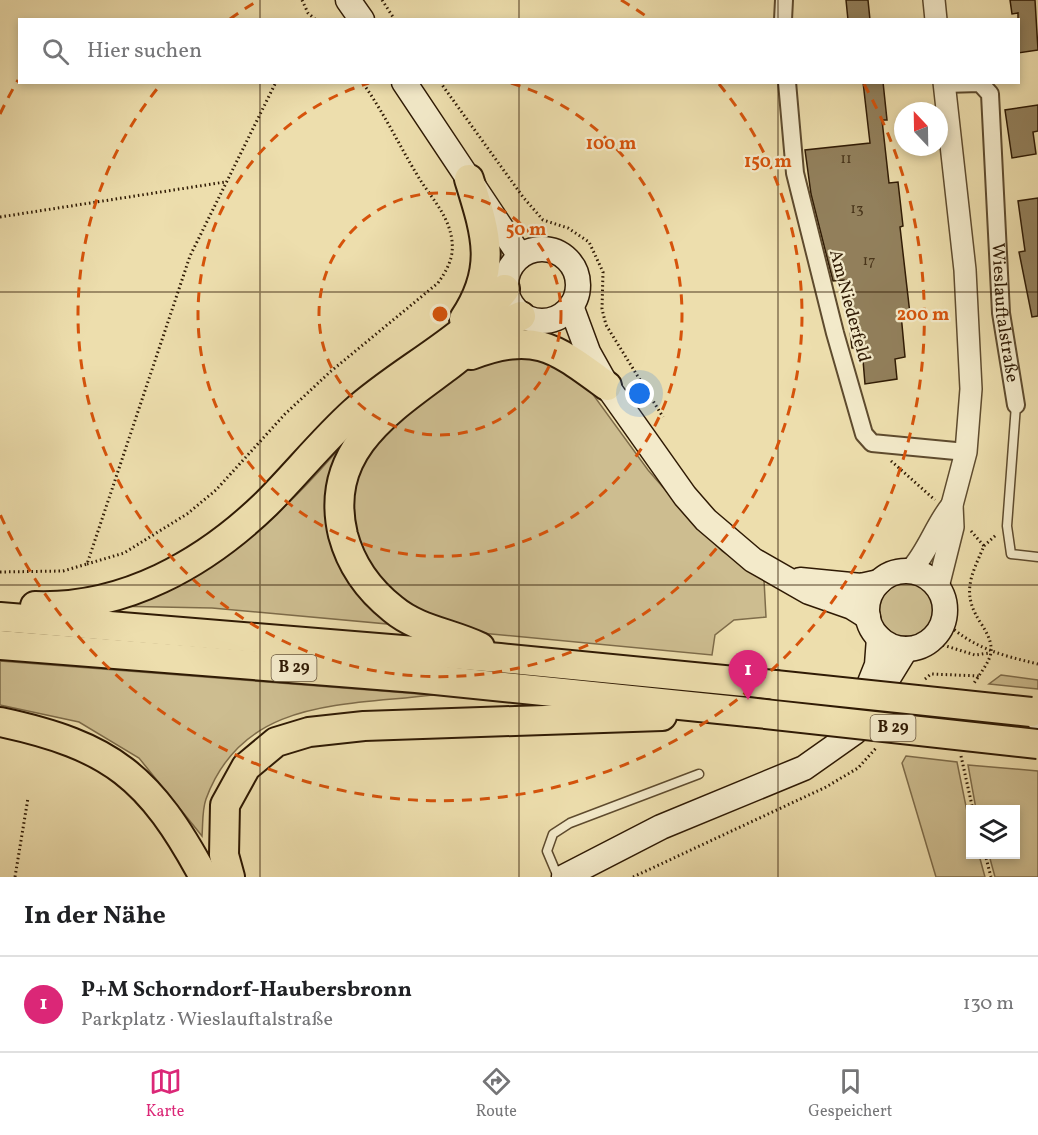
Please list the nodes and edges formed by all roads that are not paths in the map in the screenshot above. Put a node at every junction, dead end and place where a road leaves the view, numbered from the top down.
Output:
1 (348, 0) edge
2 (784, 0) edge
3 (934, 0) edge
4 (361, 18) edge
5 (783, 18) edge
6 (936, 18) edge
7 (405, 84) edge
8 (787, 84) edge
9 (944, 84) edge
10 (981, 84) edge
11 (469, 179) junction
12 (520, 256) junction
13 (505, 289) junction
14 (571, 306) junction
15 (534, 319) junction
16 (588, 352) junction
17 (444, 357) junction
18 (608, 386) junction
19 (1016, 405) joint
20 (966, 452) junction
21 (943, 503) junction
22 (1038, 556) edge
23 (909, 571) junction
24 (789, 581) junction
25 (879, 582) junction
26 (938, 587) junction
27 (0, 605) edge
28 (0, 617) edge
29 (874, 628) junction
30 (0, 645) edge
31 (906, 649) junction
32 (500, 658) junction
33 (590, 694) junction
34 (1038, 713) edge
35 (961, 720) dead end
36 (0, 722) edge
37 (1038, 728) edge
38 (1038, 744) edge
39 (834, 745) junction
40 (699, 774) dead end
41 (204, 877) edge
42 (230, 877) edge
43 (558, 877) edge
44 (564, 877) edge

1 - 4 main road
2 - 5 street
3 - 6 street
7 - 11 main road
8 - 20 street, Am Niederfeld
9 - 20 street, Wieslauftalstraße
10 - 19 street, Wieslauftalstraße
11 - 12 main road
11 - 17 highway
12 - 13 main road
12 - 14 main road
13 - 15 main road
13 - 17 highway
14 - 15 main road
14 - 16 main road
15 - 16 main road
15 - 17 highway
16 - 18 main road
17 - 18 highway
17 - 27 highway
17 - 32 highway
18 - 24 main road
19 - 22 lane, Wieslauftalstraße
20 - 21 street, Wieslauftalstraße
21 - 23 street, Wieslauftalstraße
21 - 26 street, Wieslauftalstraße
23 - 25 main road
23 - 26 main road
24 - 25 main road
24 - 29 main road
25 - 29 main road
26 - 31 main road, Wieslauftalstraße
28 - 32 highway, B 29
29 - 31 main road
29 - 39 main road
30 - 33 highway, B 29
31 - 39 main road
32 - 33 highway, B 29
33 - 34 highway, B 29, bridge
33 - 38 highway, B 29, bridge
33 - 42 highway
35 - 37 lane
36 - 41 highway
39 - 44 main road
40 - 43 lane

